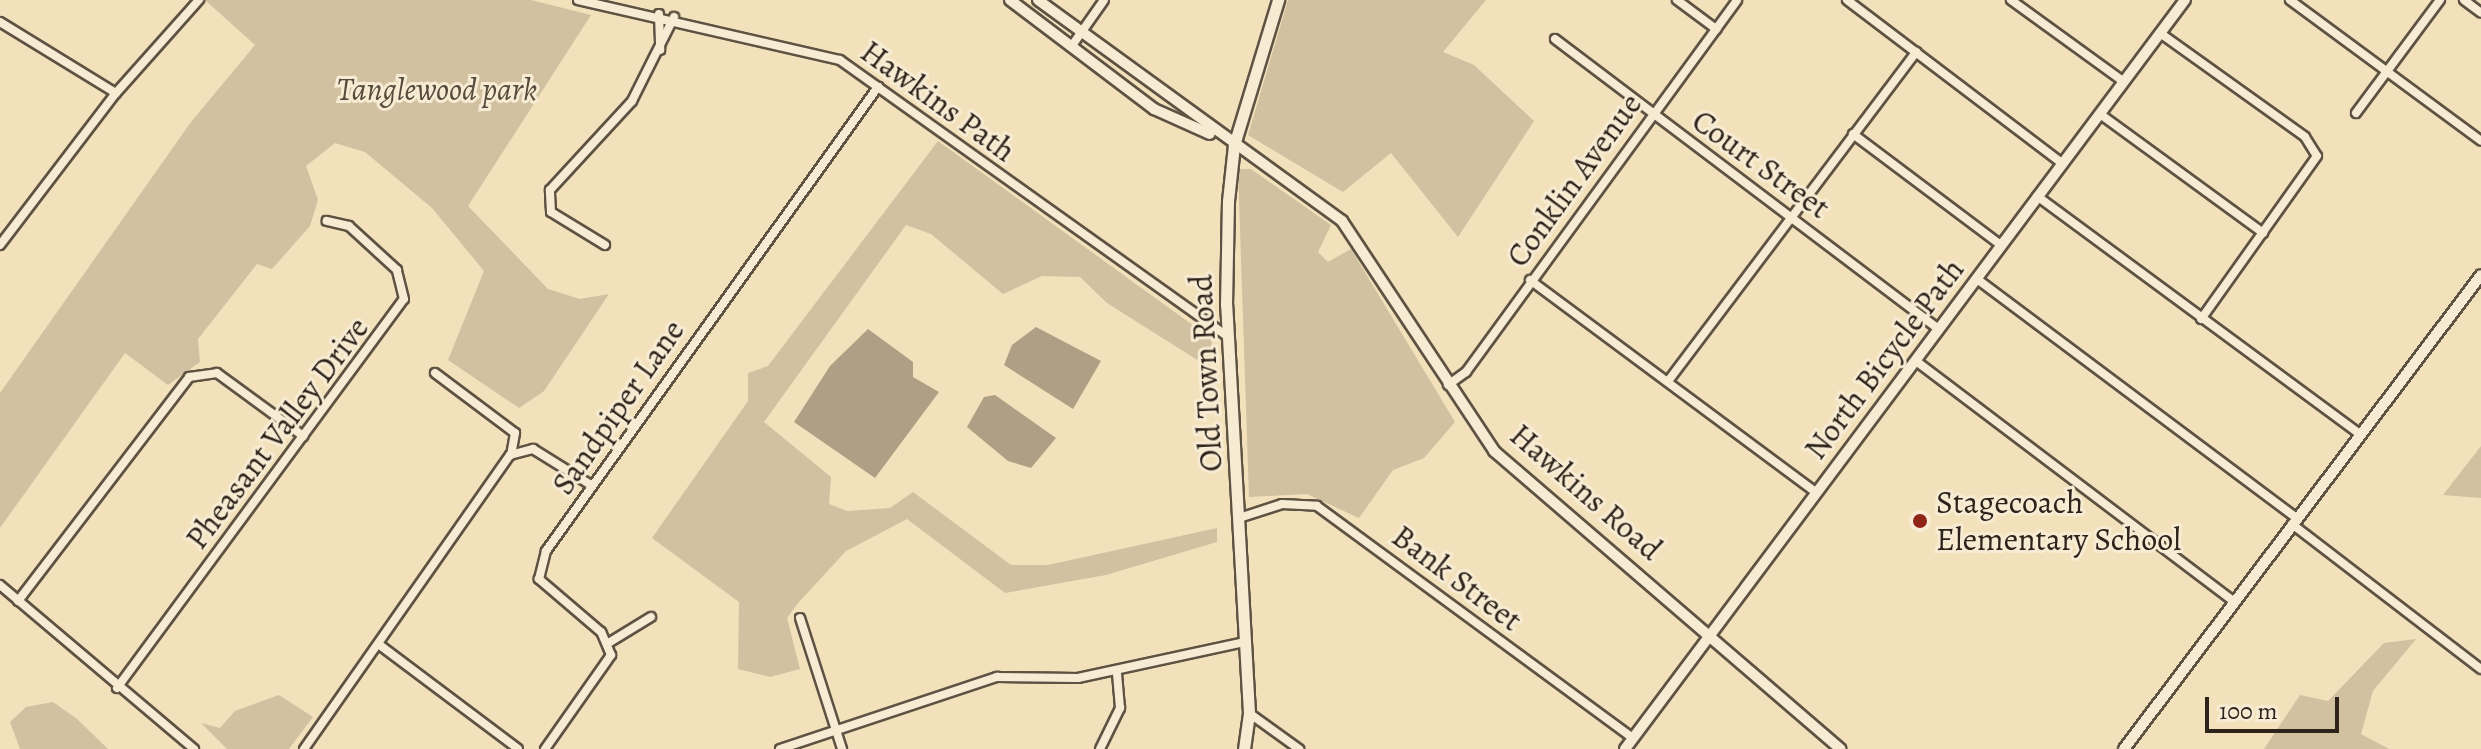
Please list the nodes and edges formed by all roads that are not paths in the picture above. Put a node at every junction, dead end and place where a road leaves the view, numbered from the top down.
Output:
1 (199, 0) edge
2 (578, 0) edge
3 (1010, 0) edge
4 (1038, 0) edge
5 (1104, 0) edge
6 (1278, 0) edge
7 (1677, 0) edge
8 (1737, 0) edge
9 (1847, 0) edge
10 (2011, 0) edge
11 (2185, 0) edge
12 (2290, 0) edge
13 (2440, 0) edge
14 (2464, 0) edge
15 (598, 3) edge
16 (2481, 13) edge
17 (659, 14) junction
18 (674, 17) junction
19 (0, 22) edge
20 (1716, 29) junction
21 (1081, 32) junction
22 (2160, 33) junction
23 (1555, 39) dead end
24 (1071, 47) junction
25 (660, 50) junction
26 (1916, 52) junction
27 (2387, 72) junction
28 (2123, 81) junction
29 (878, 87) junction
30 (116, 93) junction
31 (2356, 113) dead end
32 (2100, 114) junction
33 (1652, 115) junction
34 (1853, 134) junction
35 (2481, 141) edge
36 (1234, 145) junction
37 (2062, 163) junction
38 (2037, 196) junction
39 (1793, 216) junction
40 (327, 221) dead end
41 (2263, 233) junction
42 (0, 245) edge
43 (605, 245) dead end
44 (2001, 245) junction
45 (2481, 275) edge
46 (1977, 279) junction
47 (1530, 280) junction
48 (2201, 319) junction
49 (1938, 329) junction
50 (1228, 337) junction
51 (1916, 361) junction
52 (435, 373) dead end
53 (1669, 380) junction
54 (1448, 385) junction
55 (2360, 434) junction
56 (303, 436) junction
57 (510, 455) junction
58 (591, 485) junction
59 (1815, 492) junction
60 (1239, 518) junction
61 (2294, 521) junction
62 (0, 585) edge
63 (18, 601) junction
64 (2233, 601) junction
65 (651, 617) dead end
66 (800, 618) dead end
67 (1710, 638) junction
68 (610, 642) junction
69 (1245, 642) junction
70 (381, 646) junction
71 (2481, 669) edge
72 (1117, 671) junction
73 (117, 688) junction
74 (1249, 713) junction
75 (837, 730) junction
76 (1633, 738) junction
77 (194, 749) edge
78 (304, 749) edge
79 (518, 749) edge
80 (545, 749) edge
81 (780, 749) edge
82 (842, 749) edge
83 (1100, 749) edge
84 (1244, 749) edge
85 (1299, 749) edge
86 (1625, 749) edge
87 (1840, 749) edge
88 (2124, 749) edge

1 - 30 street
2 - 15 street, Hawkins Path
3 - 24 street
4 - 21 street
5 - 21 street
6 - 36 main road, Old Town Road
7 - 20 street
8 - 20 street, Conklin Avenue
9 - 26 street
10 - 28 street
11 - 22 street, North Bicycle Path
12 - 27 street
13 - 27 street
14 - 16 street
15 - 17 street, Hawkins Path
17 - 18 street, Hawkins Path
17 - 25 street
18 - 25 street
18 - 29 street, Hawkins Path
19 - 30 street
20 - 33 street, Conklin Avenue
21 - 24 street
21 - 36 street
22 - 28 street, North Bicycle Path
22 - 41 street
23 - 33 street, Court Street
24 - 36 street
25 - 43 street
26 - 34 street
26 - 37 street
27 - 31 street
27 - 35 street
28 - 32 street, North Bicycle Path
29 - 50 street, Hawkins Path
29 - 58 street, Sandpiper Lane
30 - 42 street
32 - 37 street, North Bicycle Path
32 - 41 street
33 - 39 street, Court Street
33 - 47 street, Conklin Avenue
34 - 39 street
34 - 44 street
36 - 50 main road, Old Town Road
36 - 54 street, Hawkins Road
37 - 38 street, North Bicycle Path
38 - 44 street, North Bicycle Path
38 - 48 street
39 - 49 street, Court Street
39 - 53 street
40 - 56 street, Pheasant Valley Drive
41 - 48 street
44 - 46 street, North Bicycle Path
45 - 55 street
46 - 49 street, North Bicycle Path
46 - 61 street
47 - 53 street
47 - 54 street, Conklin Avenue
48 - 55 street
49 - 51 street, North Bicycle Path
50 - 60 main road, Old Town Road
51 - 59 street, North Bicycle Path
51 - 64 street
52 - 57 street
53 - 59 street
54 - 67 street, Hawkins Road
55 - 61 street
56 - 63 street
56 - 73 street, Pheasant Valley Drive
57 - 58 street
57 - 70 street
58 - 68 street, Sandpiper Lane
59 - 67 street, North Bicycle Path
60 - 69 main road, Old Town Road
60 - 76 street, Bank Street
61 - 64 street
61 - 71 street
62 - 63 street
63 - 73 street
64 - 88 street
65 - 68 street
66 - 75 street
67 - 76 street, North Bicycle Path
67 - 87 street, Hawkins Road
68 - 80 street
69 - 72 street
69 - 74 main road, Old Town Road
70 - 78 street
70 - 79 street
72 - 75 street
72 - 83 street
73 - 77 street
74 - 84 main road, Old Town Road
74 - 85 street
75 - 81 street
75 - 82 street
76 - 86 street, North Bicycle Path

